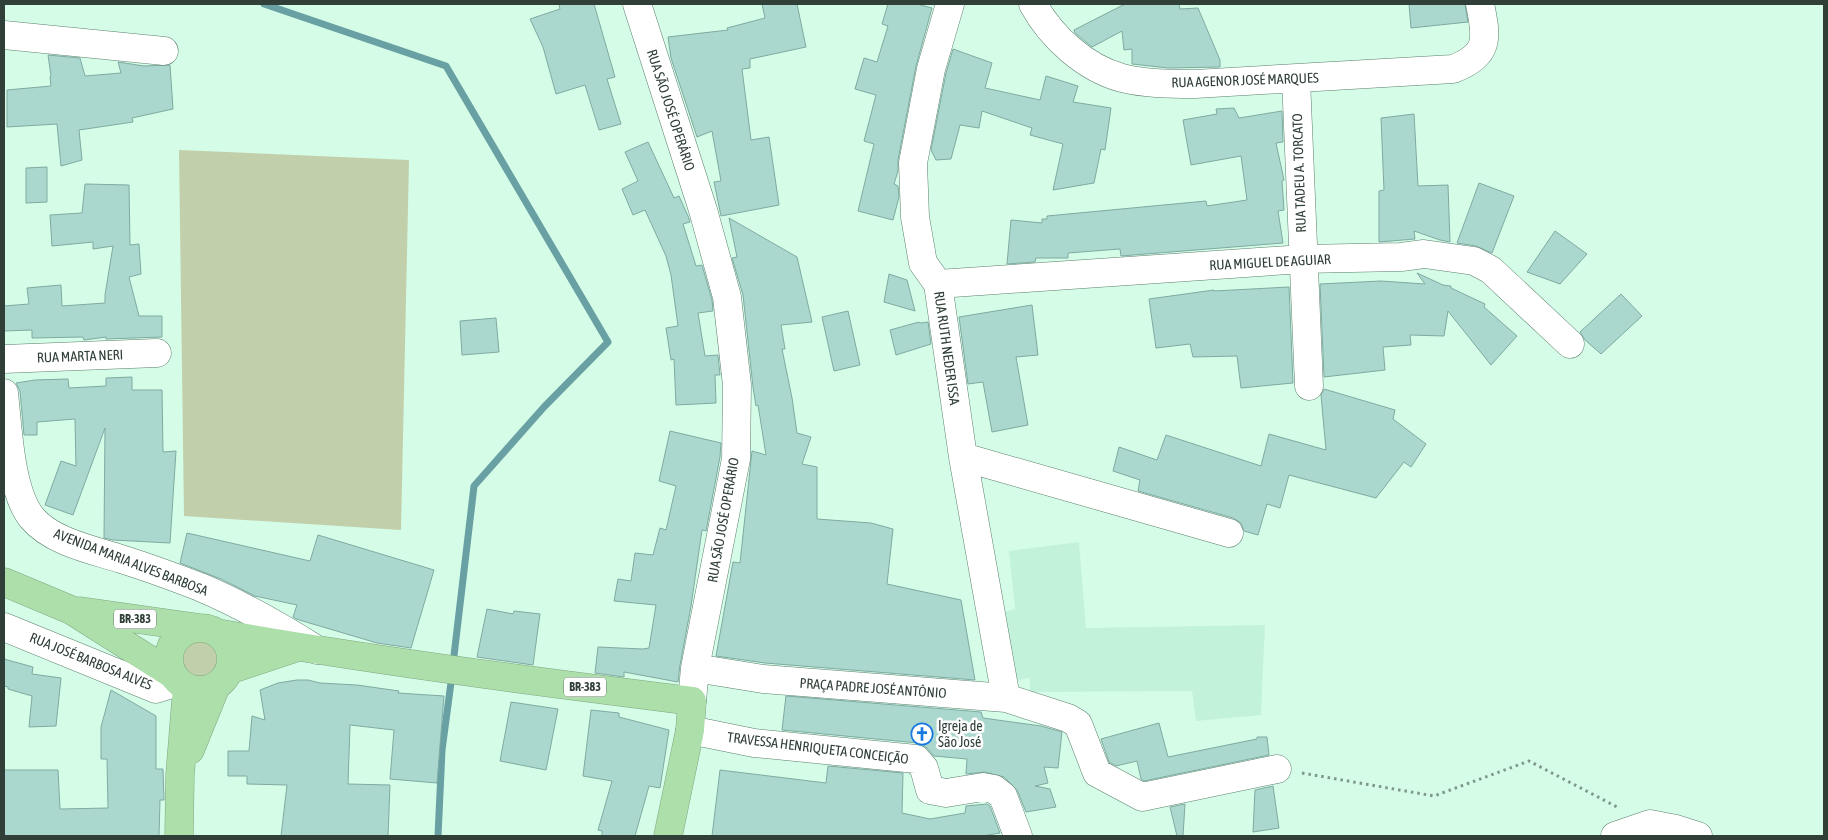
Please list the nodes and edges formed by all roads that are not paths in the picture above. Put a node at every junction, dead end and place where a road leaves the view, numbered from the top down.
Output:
1 (637, 4) edge
2 (950, 4) edge
3 (1033, 4) edge
4 (1480, 4) edge
5 (4, 36) edge
6 (164, 51) dead end
7 (1296, 79) junction
8 (1303, 259) junction
9 (938, 284) junction
10 (1570, 344) dead end
11 (157, 353) dead end
12 (4, 359) edge
13 (1309, 386) dead end
14 (4, 393) edge
15 (963, 457) junction
16 (1229, 533) dead end
17 (4, 582) edge
18 (71, 610) junction
19 (4, 627) edge
20 (209, 631) junction
21 (307, 649) junction
22 (696, 668) junction
23 (223, 678) junction
24 (179, 681) junction
25 (1006, 698) junction
26 (692, 701) junction
27 (690, 730) junction
28 (1277, 768) road end
29 (180, 775) junction
30 (180, 836) edge
31 (668, 836) edge
32 (1018, 836) edge
33 (1615, 836) edge
34 (1698, 836) edge

1 - 22 street, RUA SÃO JOSÉ OPERÁRIO
2 - 9 street, RUA RUTH NEDER ISSA
3 - 7 street, RUA AGENOR JOSÉ MARQUES
4 - 7 street, RUA AGENOR JOSÉ MARQUES
5 - 6 street
7 - 8 street, RUA TADEU A. TORCATO
8 - 9 street, RUA MIGUEL DE AGUIAR
8 - 10 street, RUA MIGUEL DE AGUIAR
8 - 13 street, RUA TADEU A. TORCATO
9 - 15 street, RUA RUTH NEDER ISSA
11 - 12 street, RUA MARTA NERI
14 - 21 street, AVENIDA MARIA ALVES BARBOSA
15 - 16 street
15 - 25 street, RUA RUTH NEDER ISSA
17 - 18 highway, AVENIDA MARIA ALVES BARBOSA / BR-383
18 - 20 highway, AVENIDA MARIA ALVES BARBOSA / BR-383
18 - 24 highway, AVENIDA MARIA ALVES BARBOSA / BR-383
19 - 24 street, RUA JOSÉ BARBOSA ALVES
20 - 21 highway, AVENIDA MARIA ALVES BARBOSA / BR-383
20 - 23 highway
20 - 24 highway
21 - 23 highway, AVENIDA MARIA ALVES BARBOSA / BR-383
21 - 26 highway, AVENIDA MARIA ALVES BARBOSA / BR-383
22 - 25 street, PRAÇA PADRE JOSÉ ANTÔNIO
22 - 26 street, RUA SÃO JOSÉ OPERÁRIO
23 - 24 highway, BR-383
23 - 29 highway
24 - 29 highway
25 - 28 street, PRAÇA PADRE JOSÉ ANTÔNIO
26 - 27 highway, RUA SÃO JOSÉ OPERÁRIO
27 - 31 highway, RUA SÃO JOSÉ OPERÁRIO
27 - 32 street, TRAVESSA HENRIQUETA CONCEIÇÃO
29 - 30 highway
33 - 34 street

